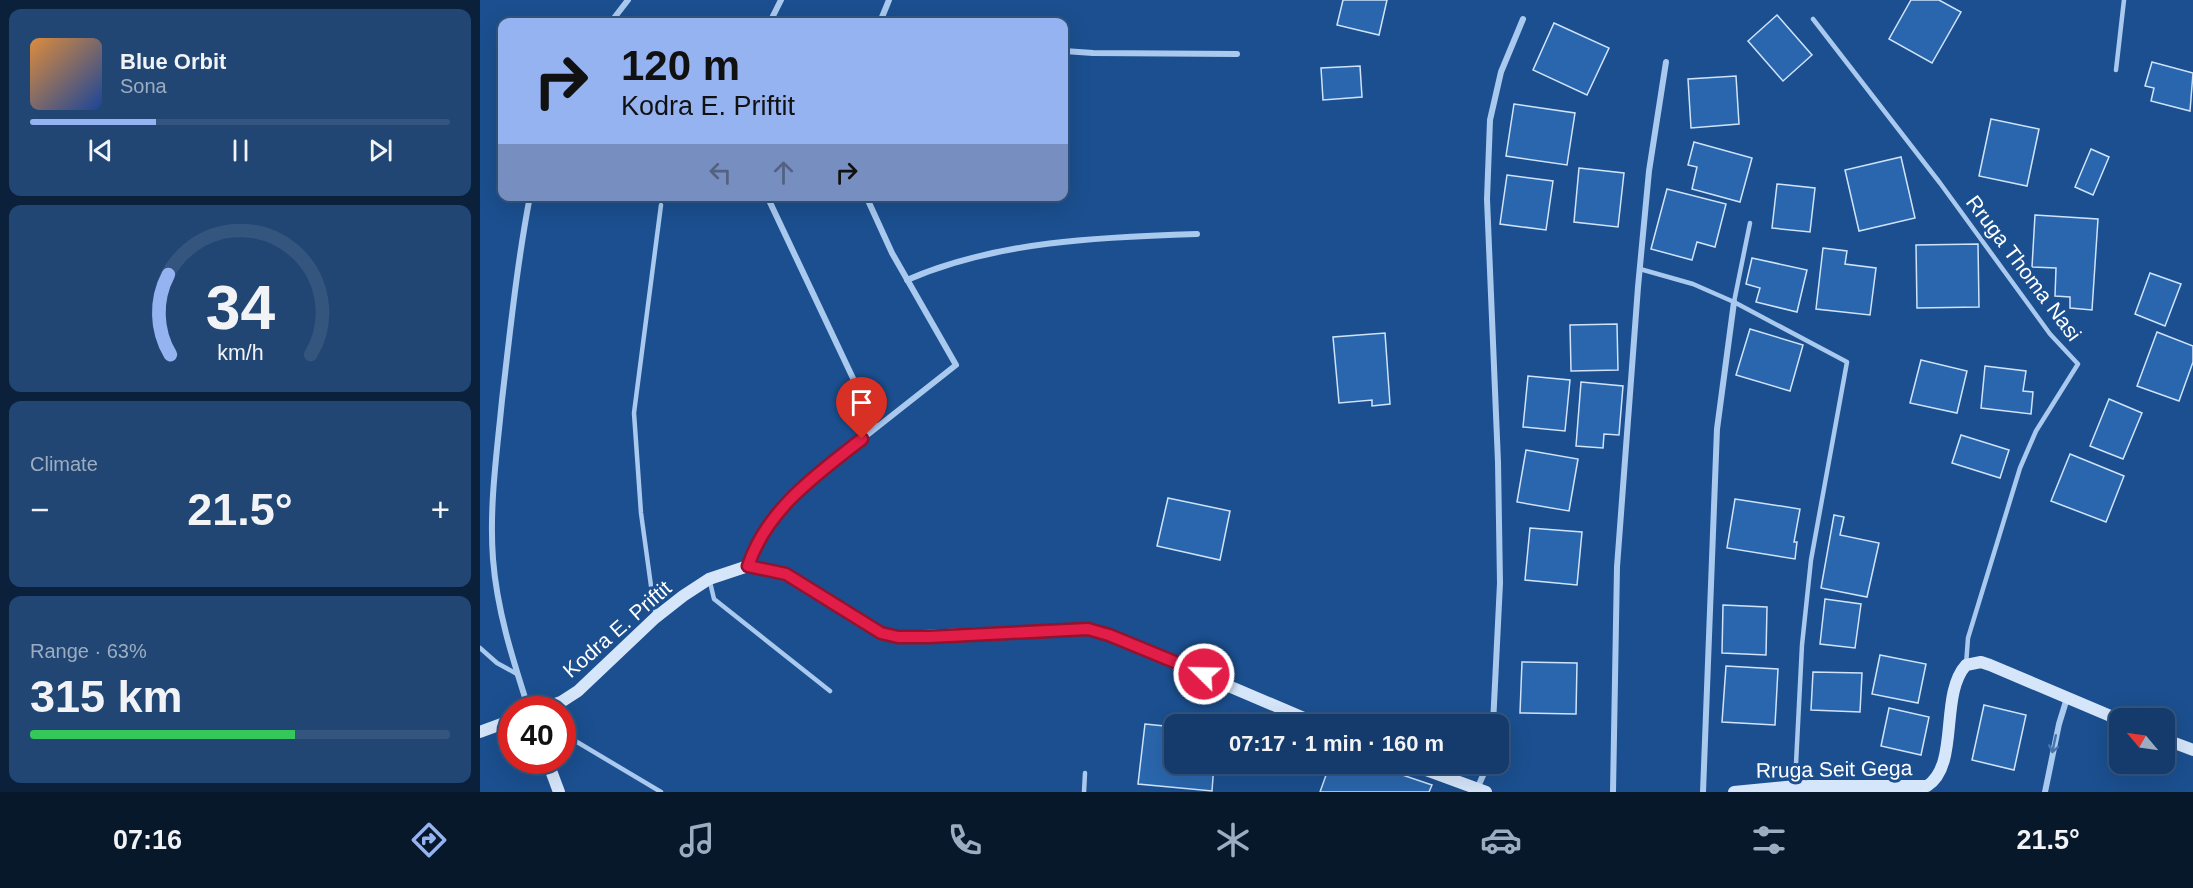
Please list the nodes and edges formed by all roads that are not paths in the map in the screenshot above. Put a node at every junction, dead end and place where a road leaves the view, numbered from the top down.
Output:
1 (628, 0) edge
2 (781, 0) edge
3 (889, 0) edge
4 (2124, 0) edge
5 (614, 18) edge
6 (772, 18) edge
7 (881, 18) edge
8 (1522, 19) dead end
9 (1813, 19) dead end
10 (1068, 51) edge
11 (1237, 54) dead end
12 (1666, 62) dead end
13 (2116, 70) dead end
14 (529, 201) edge
15 (769, 201) edge
16 (868, 201) edge
17 (661, 205) dead end
18 (1750, 223) dead end
19 (1197, 234) dead end
20 (1640, 269) junction
21 (907, 280) junction
22 (1734, 302) junction
23 (876, 427) junction
24 (748, 566) junction
25 (709, 579) junction
26 (655, 618) junction
27 (480, 648) edge
28 (1966, 665) junction
29 (517, 674) junction
30 (830, 691) dead end
31 (524, 696) edge
32 (570, 696) edge
33 (2067, 698) junction
34 (1295, 714) edge
35 (1493, 714) edge
36 (2109, 715) edge
37 (498, 725) edge
38 (480, 732) edge
39 (576, 741) edge
40 (2175, 743) edge
41 (2193, 750) edge
42 (1085, 773) dead end
43 (553, 774) edge
44 (1436, 774) edge
45 (1485, 774) edge
46 (1794, 789) edge
47 (1479, 791) edge
48 (559, 792) edge
49 (661, 792) edge
50 (1084, 792) edge
51 (1613, 792) edge
52 (1703, 792) edge
53 (1734, 792) edge
54 (2045, 792) edge

1 - 5 street
2 - 6 street
3 - 7 street
4 - 13 lane
8 - 35 street
9 - 28 lane, Rruga Thoma Nasi
10 - 11 street
12 - 20 street
14 - 29 street
15 - 23 street
16 - 21 street
17 - 26 lane
18 - 22 lane
19 - 21 street
20 - 22 lane
20 - 51 street
21 - 23 street
22 - 46 lane
22 - 52 street
23 - 24 street
24 - 25 street, Kodra E. Priftit
24 - 34 street
25 - 26 street, Kodra E. Priftit
25 - 30 lane
26 - 32 street, Kodra E. Priftit
27 - 29 lane
28 - 33 street
28 - 46 street, Rruga Seit Gega
29 - 31 street
33 - 36 street
33 -> 54 street
37 - 38 street
39 - 49 lane
40 - 41 street
42 - 50 lane
43 - 48 street
44 - 47 street
45 - 47 street
46 - 53 street, Rruga Seit Gega

